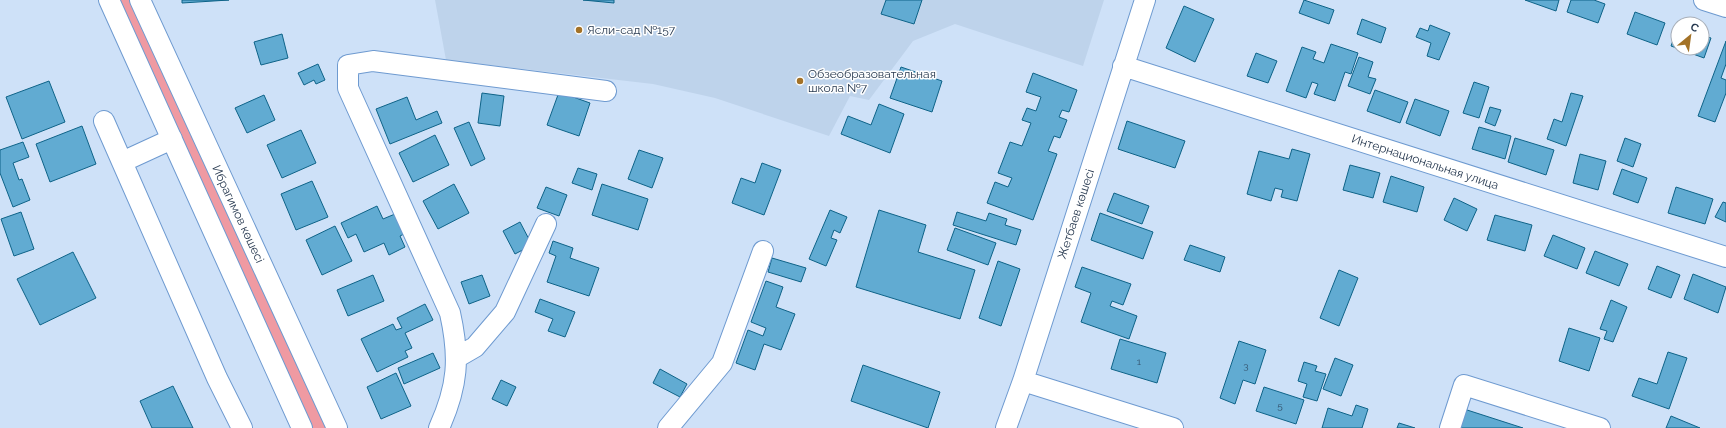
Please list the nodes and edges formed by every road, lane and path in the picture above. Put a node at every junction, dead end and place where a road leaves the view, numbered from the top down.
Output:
1 (108, 0) edge
2 (140, 0) edge
3 (1144, 0) edge
4 (1704, 0) edge
5 (1726, 7) edge
6 (1124, 66) junction
7 (606, 91) dead end
8 (104, 122) dead end
9 (172, 139) junction
10 (122, 162) junction
11 (546, 224) dead end
12 (764, 251) dead end
13 (1726, 257) edge
14 (456, 358) junction
15 (1023, 381) junction
16 (242, 428) edge
17 (302, 428) edge
18 (337, 428) edge
19 (439, 428) edge
20 (668, 428) edge
21 (1006, 428) edge
22 (1173, 428) edge
23 (1450, 428) edge
24 (1600, 428) edge

1 - 9 street
2 - 18 street, Ибрагимов көшесі
3 - 6 street, Жетбаев көшесі
4 - 5 street
6 - 13 street, Интернациональная улица
6 - 15 street, Жетбаев көшесі
7 - 14 street
8 - 10 street
9 - 10 street
9 - 17 street
10 - 16 street
11 - 14 street
12 - 20 street
14 - 19 street
15 - 21 street, Жетбаев көшесі
15 - 22 street
23 - 24 street

